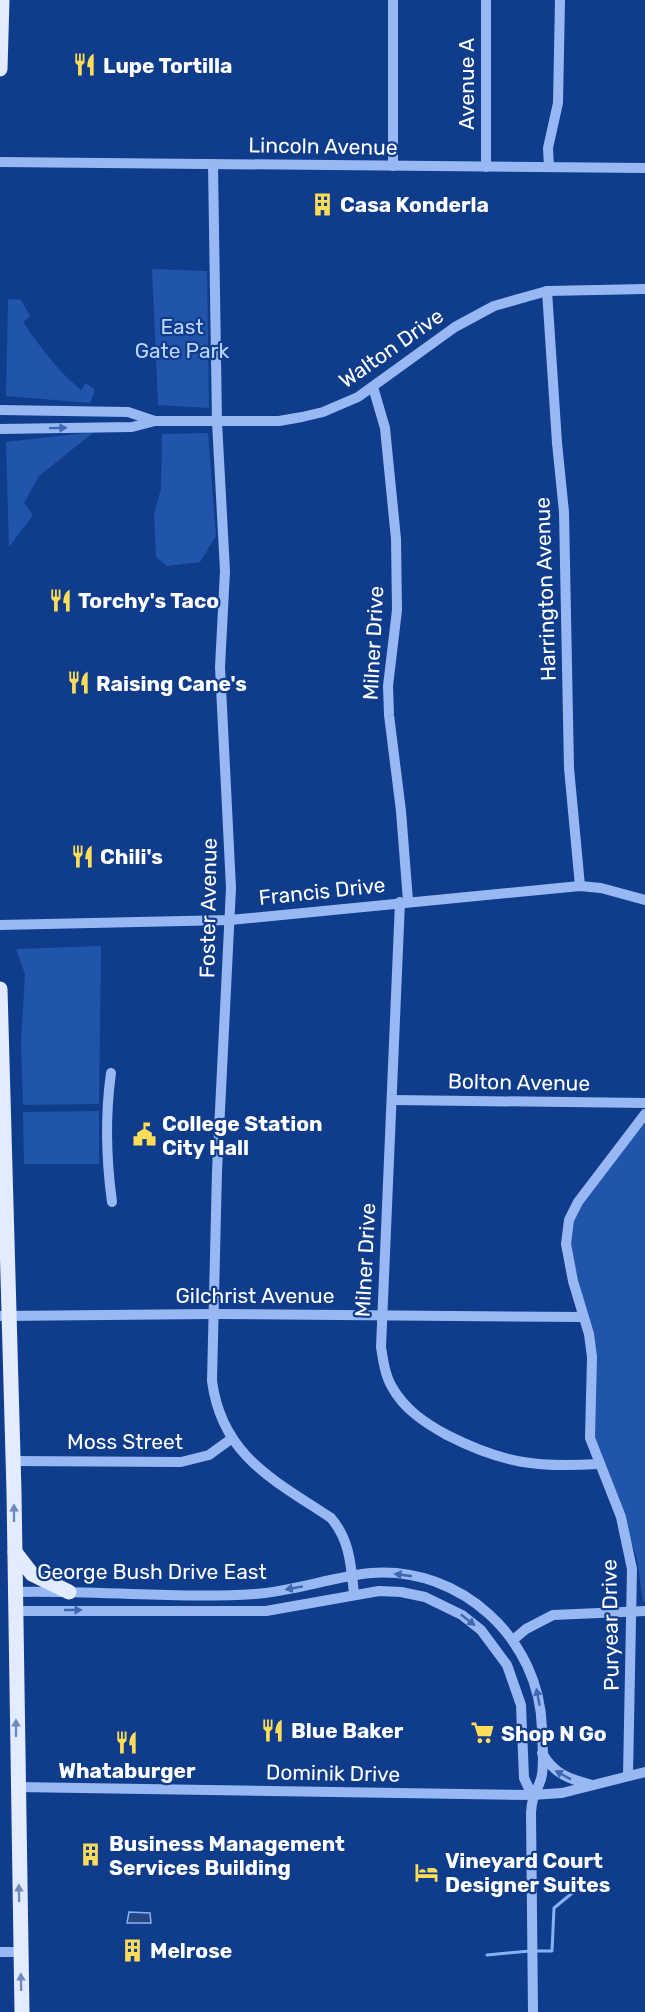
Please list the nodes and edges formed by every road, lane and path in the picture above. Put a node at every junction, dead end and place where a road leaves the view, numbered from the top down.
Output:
1 (2, 0) edge
2 (393, 0) edge
3 (486, 0) edge
4 (560, 0) edge
5 (0, 69) edge
6 (0, 162) edge
7 (213, 164) junction
8 (393, 166) junction
9 (549, 166) junction
10 (486, 167) junction
11 (645, 168) edge
12 (645, 289) edge
13 (547, 291) junction
14 (373, 387) junction
15 (0, 410) edge
16 (155, 421) junction
17 (217, 422) junction
18 (0, 429) edge
19 (580, 886) junction
20 (645, 900) edge
21 (404, 902) junction
22 (230, 920) junction
23 (0, 925) edge
24 (0, 988) edge
25 (111, 1072) dead end
26 (393, 1100) junction
27 (645, 1103) edge
28 (645, 1114) edge
29 (112, 1202) dead end
30 (212, 1314) junction
31 (382, 1315) junction
32 (4, 1316) edge
33 (583, 1317) junction
34 (231, 1439) junction
35 (12, 1461) junction
36 (598, 1464) junction
37 (14, 1550) junction
38 (352, 1576) junction
39 (7, 1592) edge
40 (69, 1592) junction
41 (354, 1594) junction
42 (7, 1611) edge
43 (645, 1611) edge
44 (633, 1613) junction
45 (513, 1640) junction
46 (542, 1752) junction
47 (645, 1772) edge
48 (628, 1775) junction
49 (592, 1785) junction
50 (17, 1787) junction
51 (532, 1795) junction
52 (0, 1952) edge
53 (20, 1952) junction
54 (22, 2012) edge
55 (533, 2012) edge

1 - 5 main road
2 - 8 street
3 - 10 street, Avenue A
4 - 9 street
6 - 7 street, Lincoln Avenue
7 - 8 street, Lincoln Avenue
7 - 17 street, Foster Avenue
8 - 10 street, Lincoln Avenue
9 - 10 street, Lincoln Avenue
9 - 11 street, Lincoln Avenue
12 - 13 street, Walton Drive
13 - 14 street, Walton Drive
13 - 19 street, Harrington Avenue
14 - 17 street, Walton Drive
14 - 21 street, Milner Drive
15 - 16 street, Walton Drive
16 - 17 street, Walton Drive
18 -> 16 street, Walton Drive
17 - 22 street, Foster Avenue
19 - 20 street, Francis Drive
19 - 21 street, Francis Drive
21 - 22 street, Francis Drive
21 - 26 street, Milner Drive
22 - 23 street, Francis Drive
22 - 30 street, Foster Avenue
24 - 32 main road
25 - 29 street
26 - 27 street, Bolton Avenue
26 - 31 street, Milner Drive
28 - 33 street, Puryear Drive
30 - 31 street, Gilchrist Avenue
30 - 32 street, Gilchrist Avenue
30 - 34 street, Foster Avenue
31 - 33 street, Gilchrist Avenue
31 - 36 street, Milner Drive
32 - 35 main road
33 - 36 street, Puryear Drive
34 - 35 street, Moss Street
34 - 38 street, Foster Avenue
37 -> 35 main road
36 - 44 street, Puryear Drive
37 - 39 main road
37 - 40 main road
38 -> 40 street, George Bush Drive East
38 - 41 street, Foster Avenue
45 -> 38 street, George Bush Drive East
39 - 40 street, George Bush Drive East
39 - 42 main road
42 -> 41 street, George Bush Drive East
41 -> 51 street, George Bush Drive East
50 -> 42 main road
43 - 44 street
44 - 45 street
44 - 48 street, Puryear Drive
46 -> 45 street, George Bush Drive East
49 -> 46 street
46 - 51 street, George Bush Drive East
47 - 48 street, Dominik Drive
48 - 49 street, Dominik Drive
49 - 51 street, Dominik Drive
50 - 51 street, Dominik Drive
53 -> 50 main road
51 - 55 street, George Bush Drive East
52 - 53 street
54 -> 53 main road

